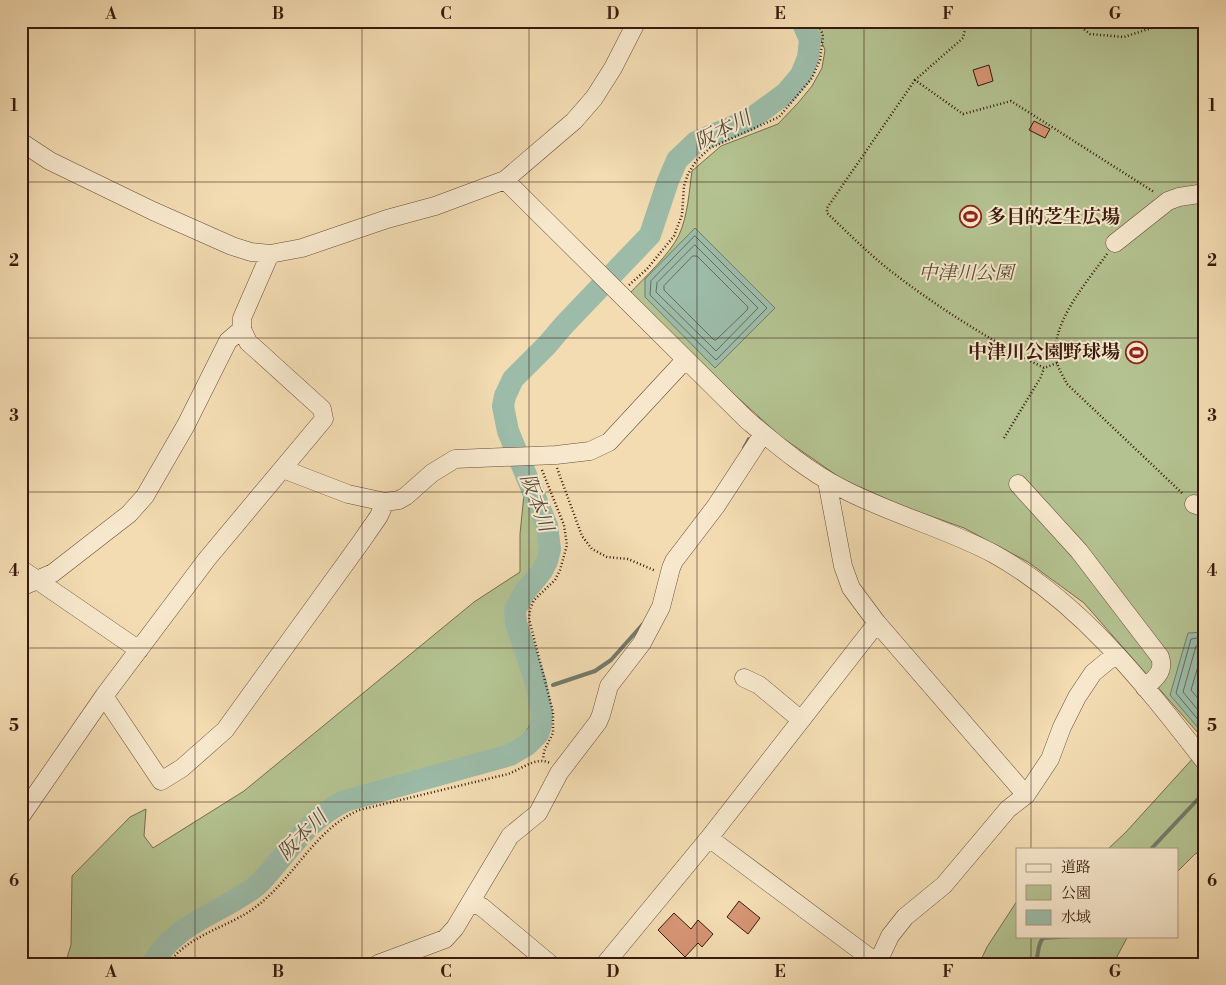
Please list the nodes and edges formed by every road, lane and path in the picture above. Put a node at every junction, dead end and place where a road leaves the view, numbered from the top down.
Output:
1 (637, 21) edge
2 (818, 21) edge
3 (967, 21) edge
4 (1073, 21) edge
5 (1173, 21) edge
6 (915, 80) junction
7 (21, 142) edge
8 (505, 180) junction
9 (1205, 193) edge
10 (1168, 201) junction
11 (1115, 243) joint
12 (270, 254) junction
13 (617, 293) junction
14 (242, 329) junction
15 (685, 360) junction
16 (1057, 363) junction
17 (1044, 368) junction
18 (763, 434) junction
19 (1004, 438) dead end
20 (536, 455) junction
21 (556, 455) junction
22 (283, 470) junction
23 (827, 481) junction
24 (1018, 484) dead end
25 (386, 502) junction
26 (1199, 506) edge
27 (21, 569) edge
28 (658, 572) dead end
29 (38, 580) junction
30 (21, 587) edge
31 (877, 623) junction
32 (139, 650) junction
33 (1116, 654) junction
34 (744, 678) dead end
35 (1145, 688) junction
36 (104, 696) junction
37 (801, 720) junction
38 (1201, 757) edge
39 (543, 760) junction
40 (561, 770) junction
41 (1026, 795) junction
42 (21, 816) edge
43 (709, 838) junction
44 (471, 902) junction
45 (877, 963) edge
46 (168, 964) edge
47 (378, 964) edge
48 (550, 964) edge
49 (605, 964) edge

1 - 8 street
2 - 13 path
3 - 6 path
4 - 5 path
6 - 10 path
6 - 17 path
7 - 12 street
8 - 12 street
8 - 13 street
9 - 10 street
10 - 11 street
11 - 16 path
12 - 14 street
13 - 15 street
14 - 22 street
14 - 29 street
15 - 18 street
15 - 21 street
16 - 17 path
16 - 26 path
17 - 19 path
18 - 23 street
18 - 40 street
20 - 21 street
20 - 25 street
20 - 39 path
21 - 28 path
22 - 25 street
22 - 32 street
23 - 31 street
23 - 33 street
24 - 35 street
25 - 36 street
27 - 29 street
29 - 30 street
29 - 32 street
31 - 37 street
31 - 41 street
32 - 36 street
33 - 35 street
33 - 41 street
34 - 37 street
35 - 38 street
36 - 42 street
37 - 43 street
39 - 40 path
39 - 46 path
40 - 44 street
41 - 45 street
43 - 45 street
43 - 49 street
44 - 47 street
44 - 48 street

